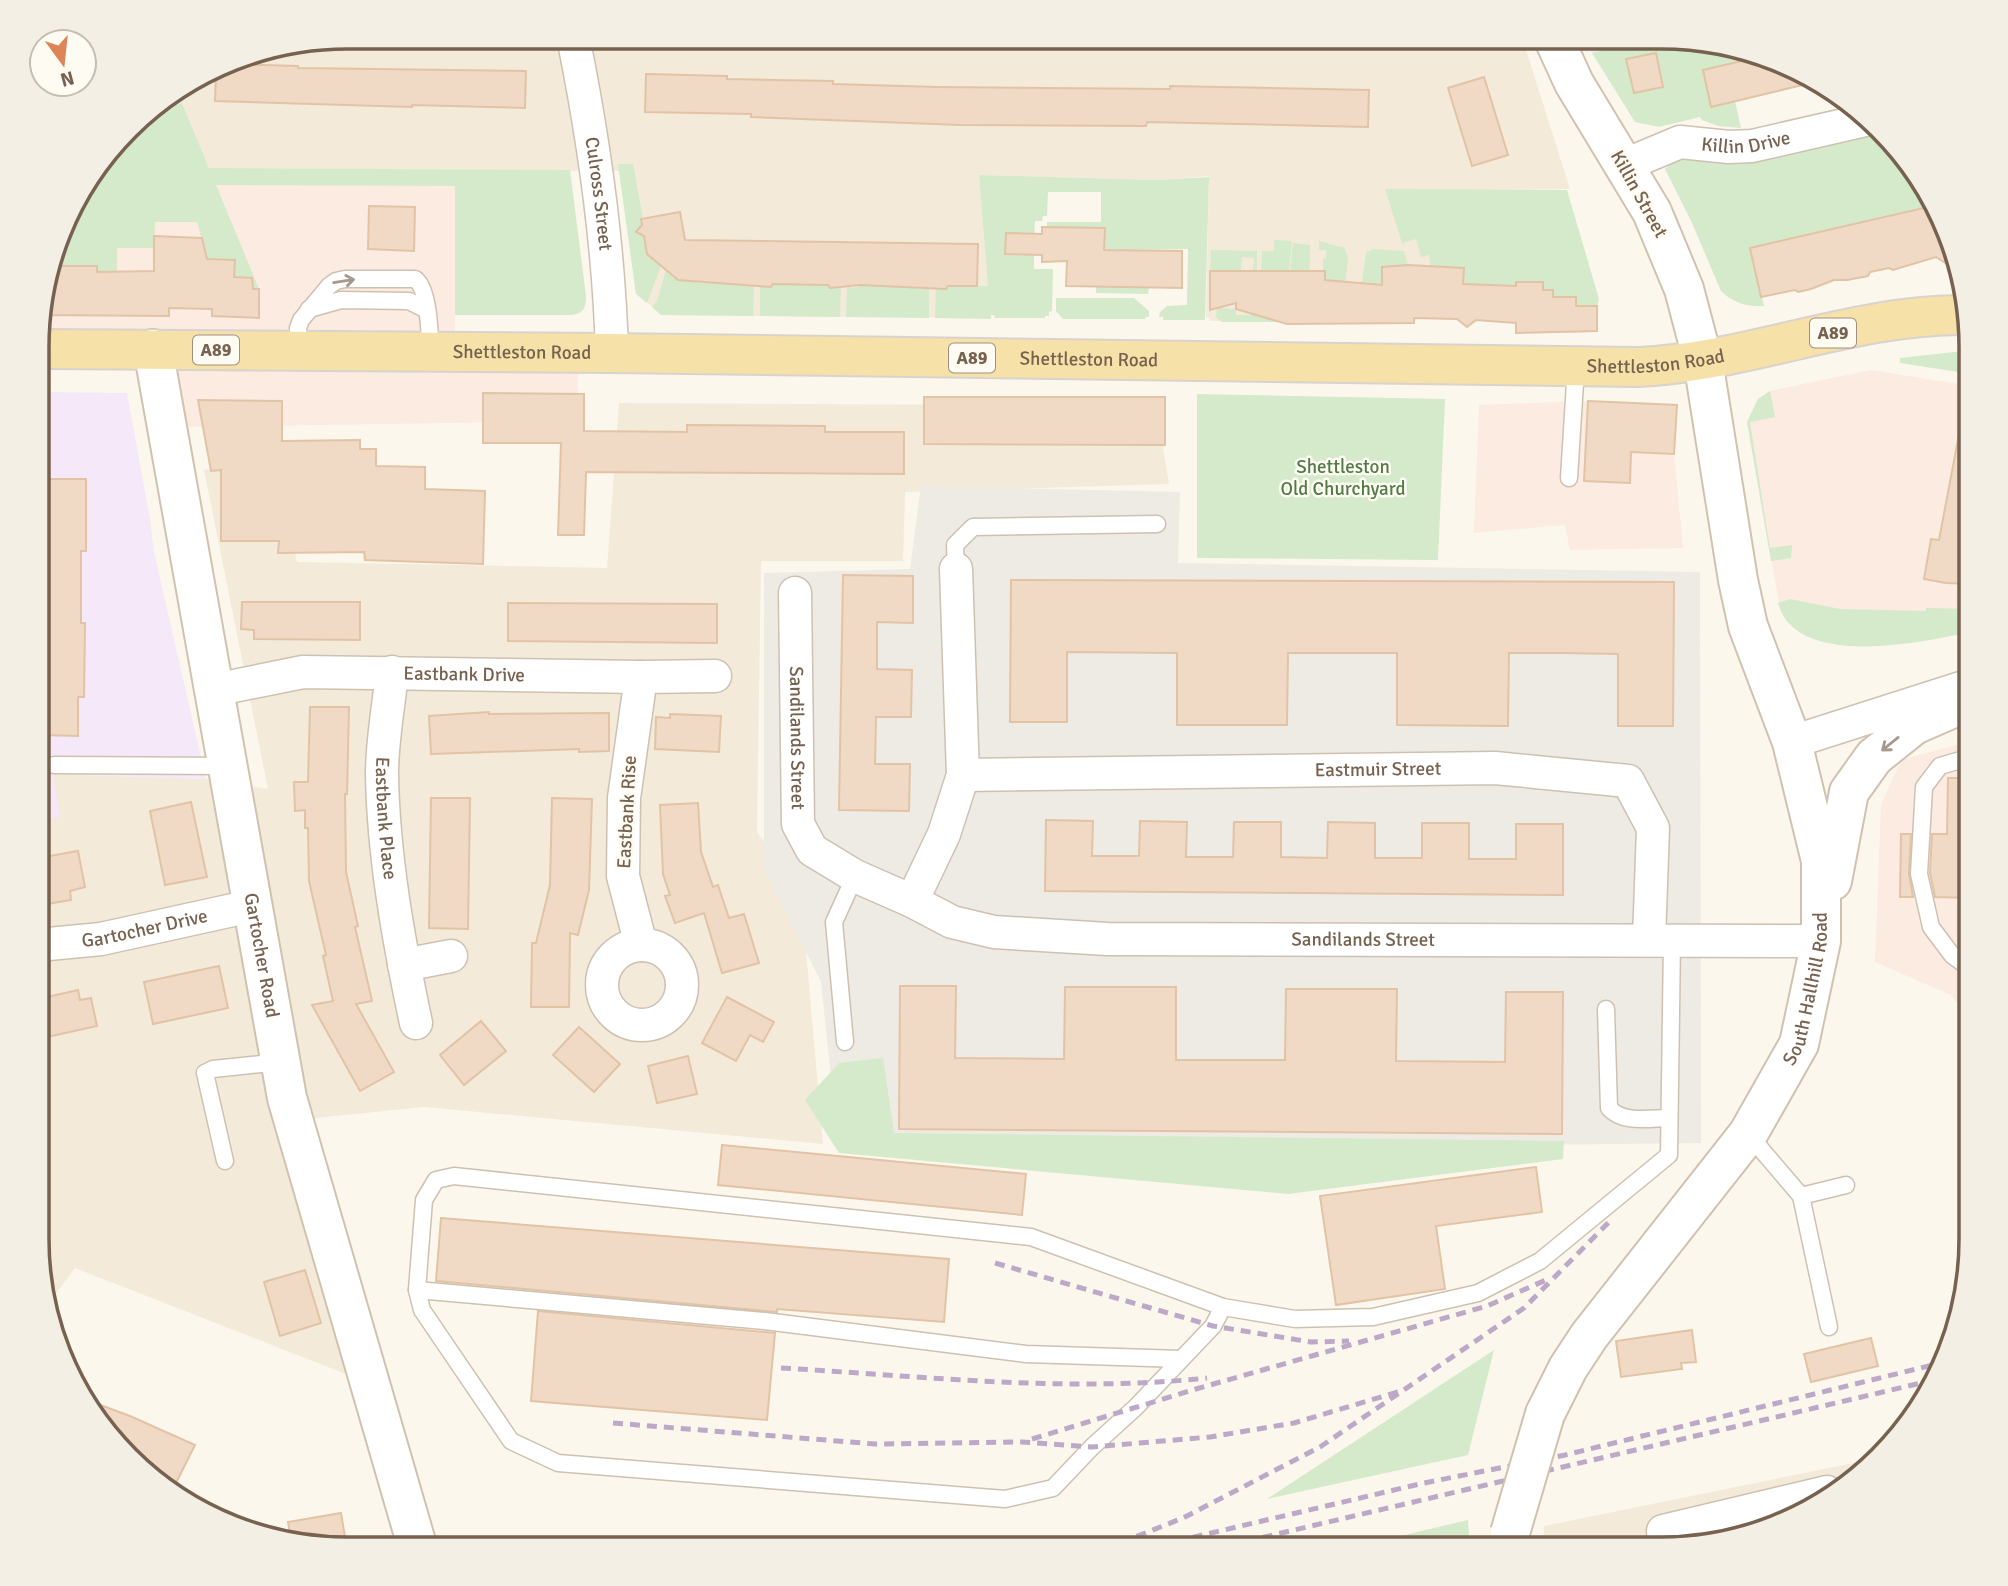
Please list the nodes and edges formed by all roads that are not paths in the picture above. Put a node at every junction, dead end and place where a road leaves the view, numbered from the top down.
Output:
1 (575, 49) edge
2 (1558, 49) edge
3 (1857, 122) edge
4 (1625, 165) junction
5 (307, 310) junction
6 (426, 310) junction
7 (1957, 315) edge
8 (49, 349) edge
9 (153, 349) junction
10 (299, 351) junction
11 (430, 352) junction
12 (612, 353) junction
13 (1703, 361) junction
14 (1576, 367) junction
15 (1569, 478) dead end
16 (1157, 524) dead end
17 (956, 569) joint
18 (795, 593) dead end
19 (392, 672) junction
20 (715, 676) dead end
21 (641, 677) junction
22 (1959, 689) edge
23 (214, 690) junction
24 (1959, 705) edge
25 (1793, 742) junction
26 (1959, 760) edge
27 (54, 765) dead end
28 (228, 766) junction
29 (963, 775) junction
30 (855, 876) junction
31 (912, 901) junction
32 (251, 906) junction
33 (1660, 940) junction
34 (1821, 941) junction
35 (49, 944) edge
36 (641, 945) dead end
37 (451, 956) dead end
38 (1959, 961) edge
39 (404, 965) junction
40 (1606, 1009) dead end
41 (416, 1023) dead end
42 (845, 1042) dead end
43 (280, 1062) junction
44 (1669, 1118) junction
45 (1748, 1134) junction
46 (225, 1161) dead end
47 (1846, 1185) dead end
48 (1801, 1196) junction
49 (417, 1290) junction
50 (1223, 1307) junction
51 (1829, 1327) dead end
52 (1181, 1359) junction
53 (1812, 1496) edge
54 (415, 1537) edge
55 (1511, 1537) edge
56 (1664, 1537) edge

1 - 12 street, Culross Street
2 - 4 main road, Killin Street
3 - 4 street, Killin Drive
4 - 13 main road, Killin Street
5 - 6 lane
5 -> 6 lane
5 - 10 lane
6 - 11 lane
7 - 13 main road, Shettleston Road / A89
8 - 9 main road, Shettleston Road / A89
9 - 10 main road, Shettleston Road / A89
9 - 23 main road, Gartocher Road
10 - 11 main road, Shettleston Road / A89
11 - 12 main road, Shettleston Road / A89
12 - 14 main road, Shettleston Road / A89
13 - 14 main road, Shettleston Road / A89
13 - 25 main road, South Hallhill Road
14 - 15 lane
16 - 17 lane
17 - 29 street
18 - 30 street, Sandilands Street
19 - 21 street, Eastbank Drive
19 - 23 street, Eastbank Drive
19 - 39 street, Eastbank Place
20 - 21 street, Eastbank Drive
21 - 36 street, Eastbank Rise
22 - 25 street
23 - 28 main road, Gartocher Road
24 -> 34 main road
25 - 34 main road, South Hallhill Road
26 - 38 lane
27 - 28 lane
28 - 32 main road, Gartocher Road
29 - 31 street
29 - 33 street, Eastmuir Street
30 - 31 street, Sandilands Street
30 - 42 lane
31 - 33 street, Sandilands Street
32 - 35 street, Gartocher Drive
32 - 43 main road, Gartocher Road
33 - 34 street, Sandilands Street
33 - 44 lane
34 - 45 main road, South Hallhill Road
37 - 39 street
39 - 41 street, Eastbank Place
40 - 44 lane
43 - 46 lane
43 - 54 main road, Gartocher Road
44 - 50 lane
45 - 48 lane
45 - 55 main road, South Hallhill Road, bridge
47 - 48 lane
48 - 51 lane
49 - 50 lane
49 - 52 lane
49 - 52 lane
50 - 52 lane
53 - 56 street

